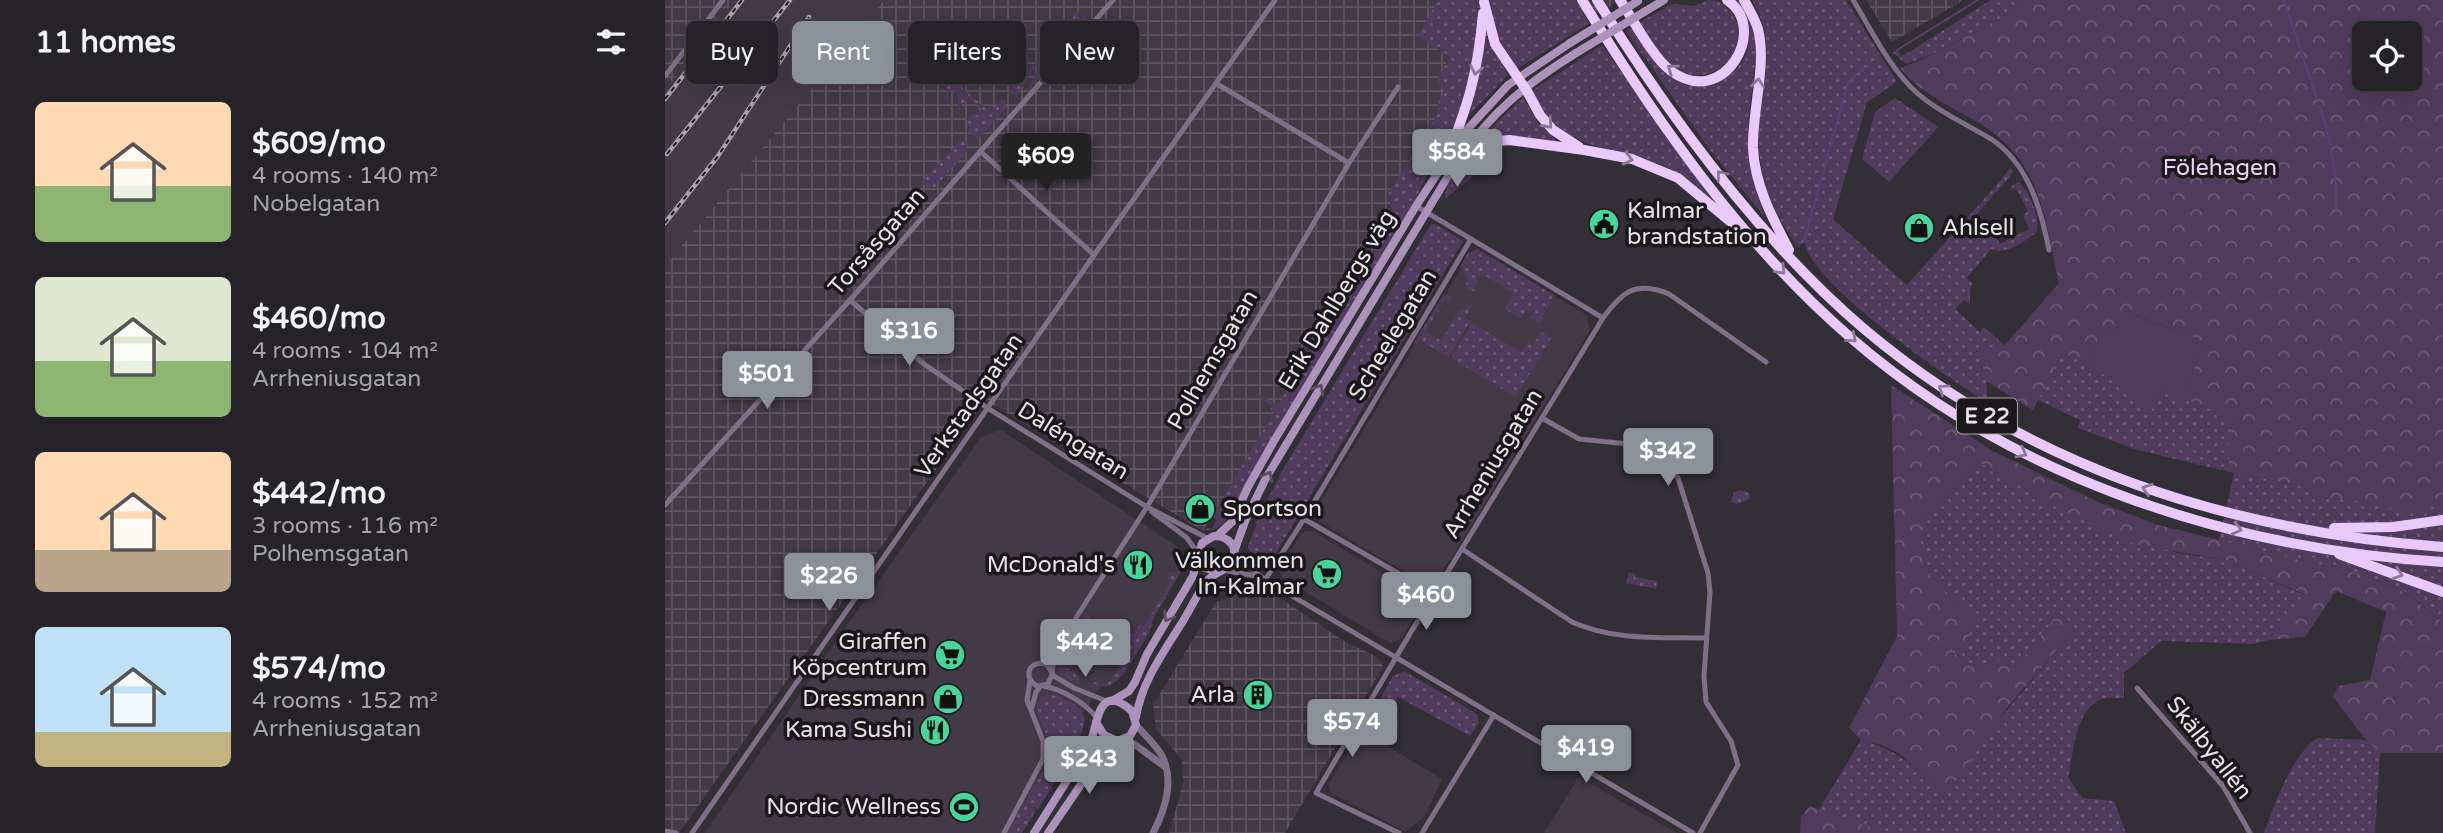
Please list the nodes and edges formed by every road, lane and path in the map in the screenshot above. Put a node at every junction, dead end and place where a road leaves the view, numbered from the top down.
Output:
1 (723, 0) edge
2 (1113, 0) edge
3 (1275, 0) edge
4 (1582, 0) edge
5 (1597, 0) edge
6 (1620, 0) edge
7 (1640, 0) edge
8 (1664, 0) edge
9 (1744, 0) edge
10 (1853, 0) edge
11 (1484, 1) edge
12 (1730, 1) edge
13 (665, 76) edge
14 (1521, 82) junction
15 (1217, 84) junction
16 (1398, 87) dead end
17 (1465, 150) junction
18 (1584, 150) junction
19 (980, 151) junction
20 (1447, 157) junction
21 (1349, 163) junction
22 (1416, 206) junction
23 (1426, 212) junction
24 (1471, 239) junction
25 (1760, 247) junction
26 (2049, 250) dead end
27 (1094, 255) junction
28 (1796, 265) junction
29 (850, 300) junction
30 (1603, 318) junction
31 (1766, 362) dead end
32 (989, 409) junction
33 (1542, 418) junction
34 (665, 505) edge
35 (1147, 507) junction
36 (1304, 519) junction
37 (2443, 520) edge
38 (2295, 527) junction
39 (1212, 537) junction
40 (2310, 545) junction
41 (2443, 547) edge
42 (1462, 549) junction
43 (1234, 553) junction
44 (1198, 555) junction
45 (2443, 562) edge
46 (1220, 571) junction
47 (1263, 578) junction
48 (2443, 592) edge
49 (1434, 594) junction
50 (1706, 638) junction
51 (1056, 649) junction
52 (1396, 657) junction
53 (1041, 663) junction
54 (1052, 673) junction
55 (1030, 681) junction
56 (1042, 686) junction
57 (2137, 688) dead end
58 (1110, 701) junction
59 (1032, 711) junction
60 (1494, 715) junction
61 (1096, 719) junction
62 (1136, 721) junction
63 (1120, 740) junction
64 (1165, 766) junction
65 (665, 831) edge
66 (677, 833) edge
67 (691, 833) edge
68 (1004, 833) edge
69 (1034, 833) edge
70 (1048, 833) edge
71 (1153, 833) edge
72 (1399, 833) edge
73 (1422, 833) edge
74 (1693, 833) edge
75 (1700, 833) edge
76 (2250, 833) edge

1 - 13 street
2 - 19 street, Torsåsgatan
3 - 15 street, Verkstadsgatan
4 - 25 highway, E 22
28 -> 5 highway, E 22
12 -> 6 highway
7 - 14 main road, Erik Dahlbergs väg, bridge
8 - 14 main road, Erik Dahlbergs väg, bridge
28 -> 9 highway
10 - 26 street
11 - 14 highway
11 -> 20 highway
14 - 17 main road, Erik Dahlbergs väg
14 -> 18 highway
14 - 20 main road, Erik Dahlbergs väg
15 - 21 street
15 - 27 street, Verkstadsgatan
16 - 21 street, Polhemsgatan
17 - 18 highway
17 - 23 main road, Erik Dahlbergs väg
18 -> 25 highway
19 - 27 street
19 - 29 street, Torsåsgatan
20 - 22 main road, Erik Dahlbergs väg
21 - 35 street, Polhemsgatan
22 - 23 street
22 - 39 main road, Erik Dahlbergs väg
23 - 24 street
43 -> 23 main road, Erik Dahlbergs väg
24 - 30 street
24 - 36 street, Scheelegatan
25 -> 40 highway, E 22
27 - 32 street, Verkstadsgatan
38 -> 28 highway, E 22
29 - 32 street, Daléngatan
29 - 34 street, Torsåsgatan
30 - 31 street, Arrheniusgatan
30 - 33 street, Arrheniusgatan
32 - 35 street, Daléngatan
32 - 67 street, Verkstadsgatan
33 - 42 street, Arrheniusgatan
33 - 50 street
35 - 39 street, Daléngatan
35 - 44 street, Daléngatan
35 - 51 street, Polhemsgatan
36 - 47 street, Scheelegatan
36 - 49 street
37 - 38 highway
38 - 41 highway, E 22
39 - 43 main road
39 - 44 main road, Erik Dahlbergs väg
40 - 45 highway, E 22
40 -> 48 highway
42 - 49 street, Arrheniusgatan
42 - 50 street
43 - 46 main road, Erik Dahlbergs väg
43 - 47 street
44 - 46 main road
44 -> 58 main road, Erik Dahlbergs väg
46 - 47 street
46 - 62 main road, Erik Dahlbergs väg
47 - 52 street
49 - 52 street, Arrheniusgatan
50 - 75 street
51 - 53 street, Polhemsgatan
51 - 54 street, Polhemsgatan
52 - 60 street
52 - 72 street, Arrheniusgatan
53 - 54 street
53 - 55 street
54 - 56 street
54 - 58 street
55 - 56 street
55 - 59 street
56 - 59 street
56 - 61 street
57 - 76 street, Skälbyallén
58 - 61 main road, Erik Dahlbergs väg
58 - 62 main road
59 - 68 street
60 - 73 street
60 - 74 street
61 - 63 main road
61 - 69 main road, Erik Dahlbergs väg
62 - 63 main road, Erik Dahlbergs väg
62 - 64 street
63 - 64 street
63 - 70 main road, Erik Dahlbergs väg
64 - 71 street
65 - 66 street

